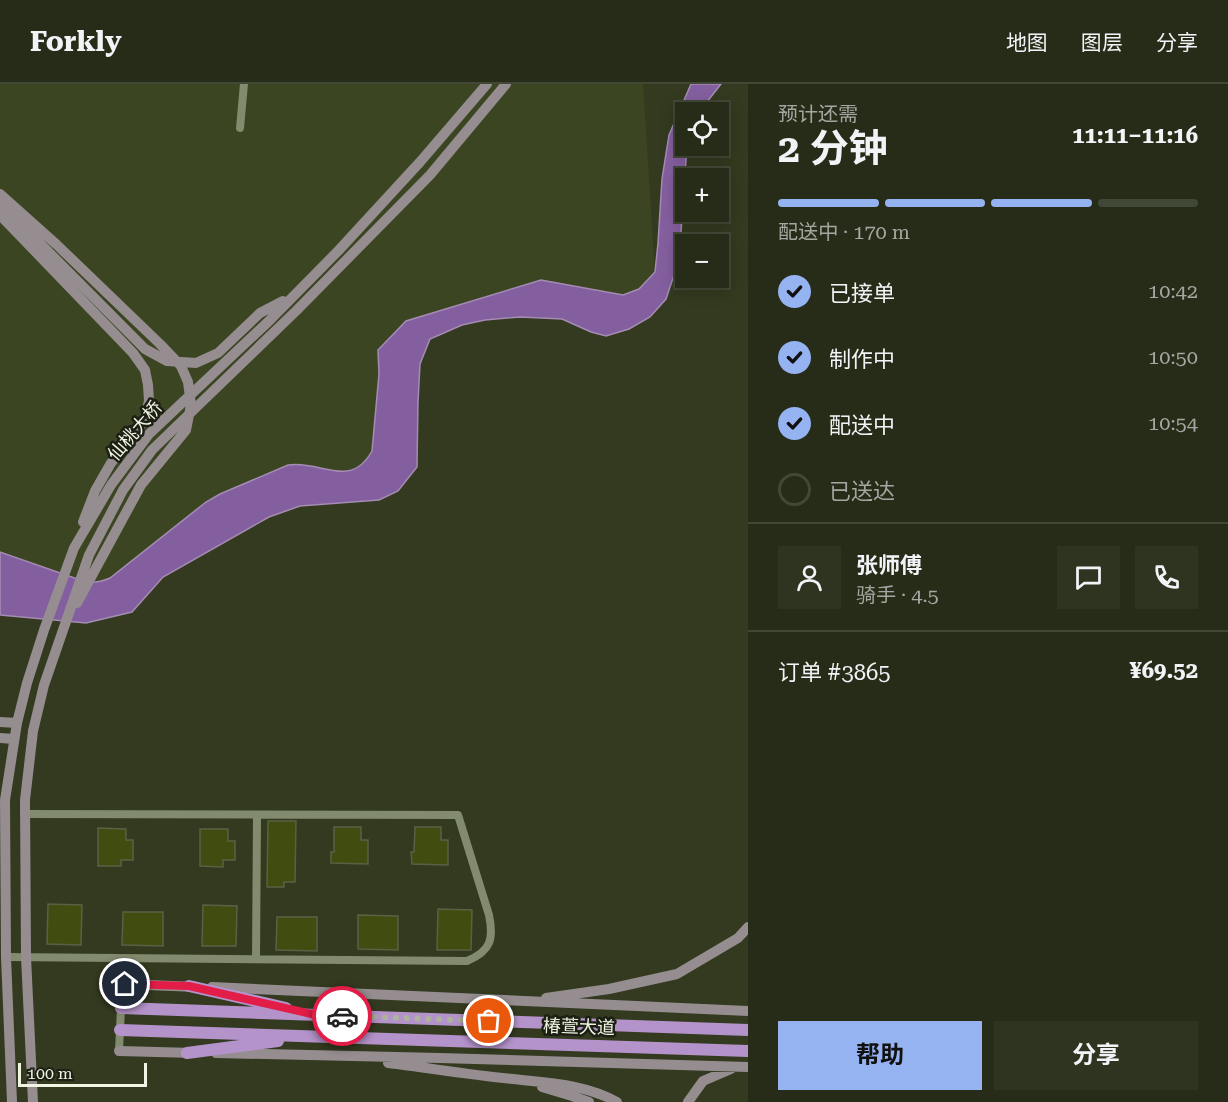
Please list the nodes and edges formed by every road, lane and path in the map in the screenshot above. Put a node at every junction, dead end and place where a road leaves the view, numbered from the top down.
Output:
1 (244, 84) edge
2 (487, 84) edge
3 (506, 84) edge
4 (240, 128) dead end
5 (0, 194) edge
6 (0, 203) edge
7 (0, 215) edge
8 (292, 297) junction
9 (74, 548) junction
10 (61, 632) junction
11 (0, 722) edge
12 (17, 723) junction
13 (0, 738) edge
14 (14, 739) junction
15 (24, 814) junction
16 (257, 815) junction
17 (748, 927) edge
18 (6, 957) junction
19 (26, 957) junction
20 (256, 959) junction
21 (125, 984) joint
22 (189, 986) junction
23 (521, 1001) junction
24 (121, 1008) junction
25 (748, 1011) edge
26 (316, 1015) junction
27 (120, 1030) junction
28 (748, 1030) edge
29 (316, 1036) junction
30 (119, 1051) joint
31 (748, 1051) edge
32 (187, 1053) junction
33 (343, 1056) junction
34 (736, 1067) junction
35 (748, 1067) edge
36 (513, 1079) junction
37 (12, 1102) edge
38 (33, 1102) edge
39 (588, 1102) edge
40 (617, 1102) edge
41 (688, 1102) edge

1 - 4 street
2 - 8 main road, 仙桃大桥
3 - 10 main road, 仙桃大桥
5 - 10 main road
6 - 8 main road
7 - 9 main road
8 - 9 main road, 仙桃大桥
9 - 12 main road, 仙桃大桥
10 - 15 main road, 仙桃大桥
11 - 12 main road
12 - 14 main road, 仙桃大桥
13 - 14 main road
14 - 18 main road, 仙桃大桥
15 - 16 street
15 - 19 main road, 仙桃大桥
16 - 20 street
16 - 20 street
17 - 23 main road
18 - 19 street
18 - 37 main road, 仙桃大桥
19 - 20 street
19 - 38 main road, 仙桃大桥
21 - 22 main road
21 - 24 street
22 - 23 main road
22 - 26 highway
23 - 25 main road
24 - 26 highway, 椿萱大道
24 - 27 street
26 - 28 highway, 椿萱大道
27 - 29 highway, 椿萱大道
27 - 30 street
29 - 31 highway, 椿萱大道
29 - 32 highway
30 - 32 main road
32 - 33 main road
33 - 34 main road
33 - 36 main road
34 - 35 main road
34 - 41 main road
36 - 39 main road
36 - 40 main road

